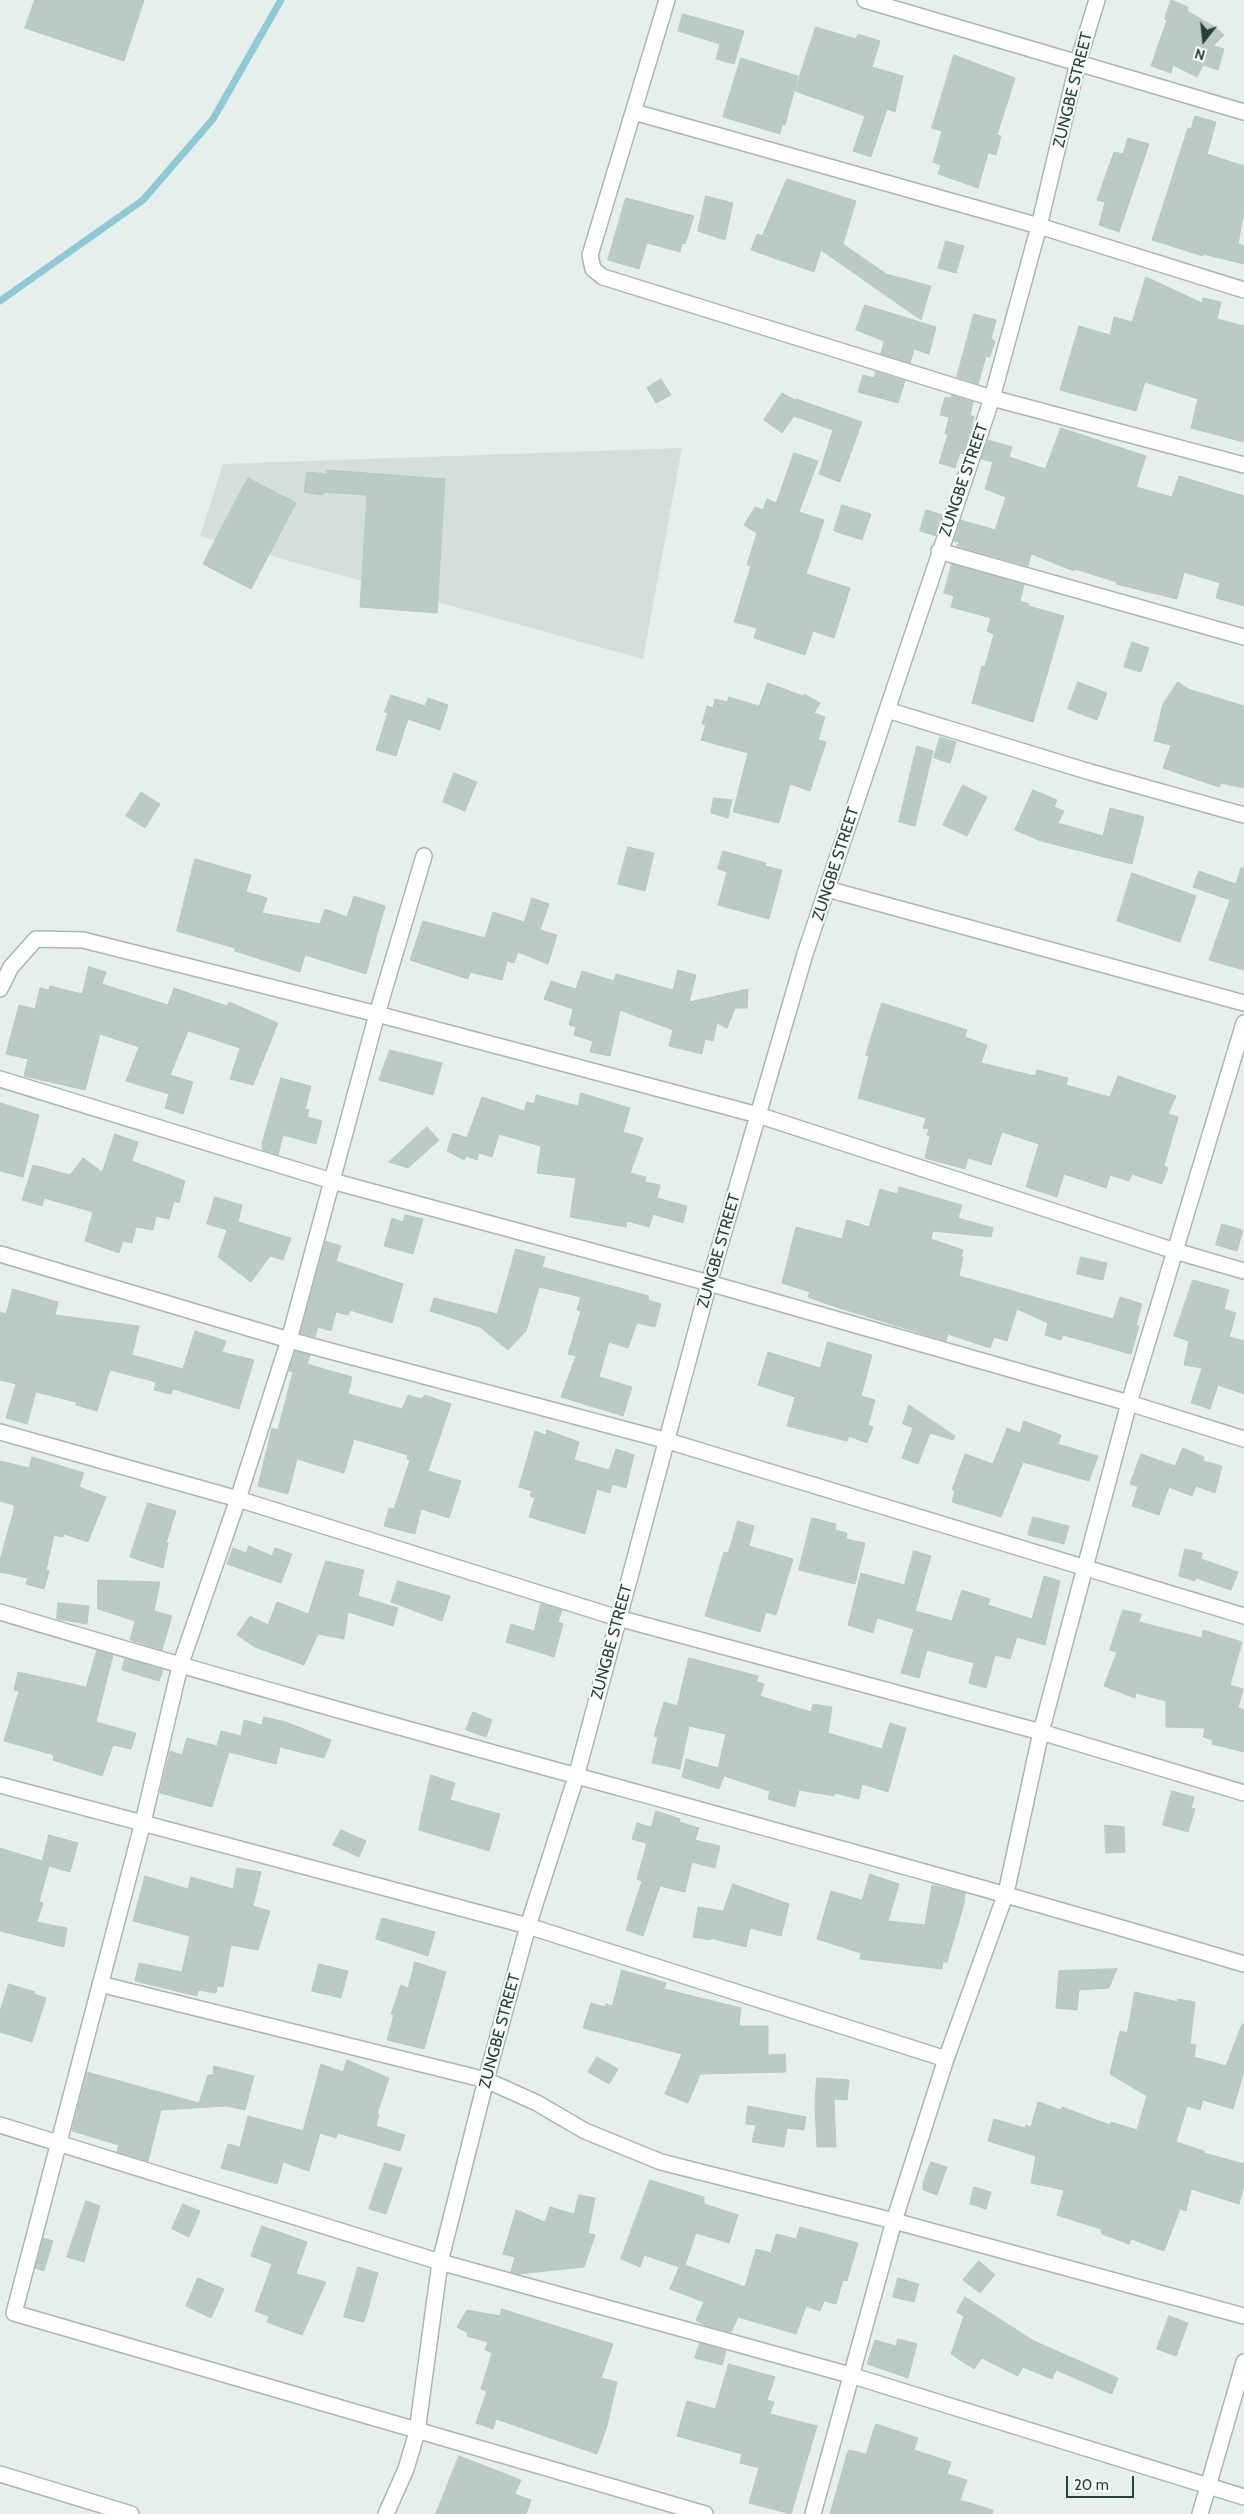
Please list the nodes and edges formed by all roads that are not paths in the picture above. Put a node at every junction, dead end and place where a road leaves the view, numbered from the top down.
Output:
1 (667, 0) edge
2 (865, 0) edge
3 (1097, 0) edge
4 (1078, 62) junction
5 (634, 112) junction
6 (1244, 112) edge
7 (1039, 226) junction
8 (1244, 290) edge
9 (992, 398) junction
10 (1244, 465) edge
11 (939, 552) junction
12 (1244, 637) edge
13 (887, 710) junction
14 (1244, 815) edge
15 (424, 856) dead end
16 (827, 889) junction
17 (0, 989) edge
18 (1244, 1002) edge
19 (377, 1014) junction
20 (1244, 1023) edge
21 (0, 1079) edge
22 (758, 1115) junction
23 (332, 1181) junction
24 (1174, 1252) junction
25 (0, 1254) edge
26 (1244, 1271) edge
27 (709, 1283) junction
28 (289, 1340) junction
29 (1129, 1403) junction
30 (0, 1432) edge
31 (1244, 1439) edge
32 (668, 1441) junction
33 (238, 1499) junction
34 (1086, 1568) junction
35 (0, 1612) edge
36 (1244, 1616) edge
37 (618, 1618) junction
38 (180, 1666) junction
39 (1041, 1732) junction
40 (576, 1777) junction
41 (0, 1785) edge
42 (1244, 1793) edge
43 (143, 1822) junction
44 (1006, 1893) junction
45 (528, 1926) junction
46 (1244, 1964) edge
47 (100, 1984) junction
48 (946, 2059) junction
49 (486, 2080) junction
50 (0, 2125) edge
51 (58, 2145) junction
52 (894, 2221) junction
53 (440, 2262) junction
54 (1244, 2316) edge
55 (1244, 2362) edge
56 (850, 2375) junction
57 (417, 2432) junction
58 (0, 2474) edge
59 (1209, 2487) junction
60 (1244, 2497) edge
61 (131, 2514) edge
62 (386, 2514) edge
63 (705, 2514) edge
64 (814, 2514) edge
65 (1200, 2514) edge

1 - 5 street
2 - 4 street
3 - 4 street, ZUNGBE STREET
4 - 6 street
4 - 7 street, ZUNGBE STREET
5 - 7 street
5 - 9 street
7 - 8 street
7 - 9 street, ZUNGBE STREET
9 - 10 street
9 - 11 street, ZUNGBE STREET
11 - 12 street
11 - 13 street, ZUNGBE STREET
13 - 14 street
13 - 16 street, ZUNGBE STREET
15 - 19 street
16 - 18 street
16 - 22 street, ZUNGBE STREET
17 - 19 street
19 - 22 street
19 - 23 street
20 - 24 street
21 - 23 street
22 - 24 street
22 - 27 street, ZUNGBE STREET
23 - 27 street
23 - 28 street
24 - 26 street
24 - 29 street
25 - 28 street
27 - 29 street
27 - 32 street, ZUNGBE STREET
28 - 32 street
28 - 33 street
29 - 31 street
29 - 34 street
30 - 33 street
32 - 34 street
32 - 37 street, ZUNGBE STREET
33 - 37 street
33 - 38 street
34 - 36 street
34 - 39 street
35 - 38 street
37 - 39 street
37 - 40 street, ZUNGBE STREET
38 - 40 street
38 - 43 street
39 - 42 street
39 - 44 street
40 - 44 street
40 - 45 street, ZUNGBE STREET
41 - 43 street
43 - 45 street
43 - 47 street
44 - 46 street
44 - 48 street
45 - 48 street
45 - 49 street, ZUNGBE STREET
47 - 49 street
47 - 51 street
48 - 52 street
49 - 52 street
49 - 53 street, ZUNGBE STREET
50 - 51 street
51 - 53 street
51 - 57 street
52 - 54 street
52 - 56 street
53 - 56 street
53 - 57 street, ZUNGBE STREET
55 - 59 street
56 - 59 street
56 - 64 street
57 - 62 street, ZUNGBE STREET
57 - 63 street
58 - 61 street
59 - 60 street
59 - 65 street

